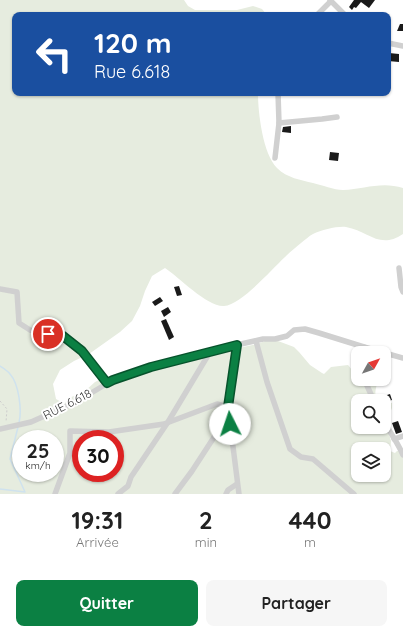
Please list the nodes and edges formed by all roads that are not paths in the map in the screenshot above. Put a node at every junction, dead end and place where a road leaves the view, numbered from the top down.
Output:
1 (330, 0) edge
2 (320, 12) edge
3 (342, 12) edge
4 (391, 44) edge
5 (403, 46) edge
6 (278, 96) edge
7 (338, 117) dead end
8 (279, 123) junction
9 (275, 158) dead end
10 (399, 268) dead end
11 (0, 289) edge
12 (403, 292) edge
13 (256, 341) junction
14 (237, 345) junction
15 (361, 346) edge
16 (210, 352) junction
17 (391, 355) edge
18 (403, 358) edge
19 (107, 383) junction
20 (228, 407) junction
21 (168, 422) junction
22 (230, 424) junction
23 (3, 428) edge
24 (391, 434) edge
25 (403, 436) edge
26 (394, 439) junction
27 (403, 455) edge
28 (237, 484) junction
29 (55, 494) edge
30 (118, 494) edge
31 (175, 494) edge
32 (226, 494) edge
33 (239, 494) edge
34 (354, 494) edge

1 - 2 street
1 - 3 street
4 - 5 street
6 - 8 street
7 - 8 street
8 - 9 street
10 - 12 street
11 - 19 street
13 - 14 street, RUE 6.618
13 - 15 street, RUE 6.618
13 - 34 street
14 - 16 street, RUE 6.618
14 - 20 street
16 - 19 street, RUE 6.618
16 - 21 street
17 - 18 street, RUE 6.618
19 - 23 street, RUE 6.618
20 - 21 street
20 - 22 street
21 - 29 street
21 - 30 street
22 - 28 street
22 - 31 street
24 - 26 street
25 - 26 street
26 - 27 street
28 - 32 street
28 - 33 street

